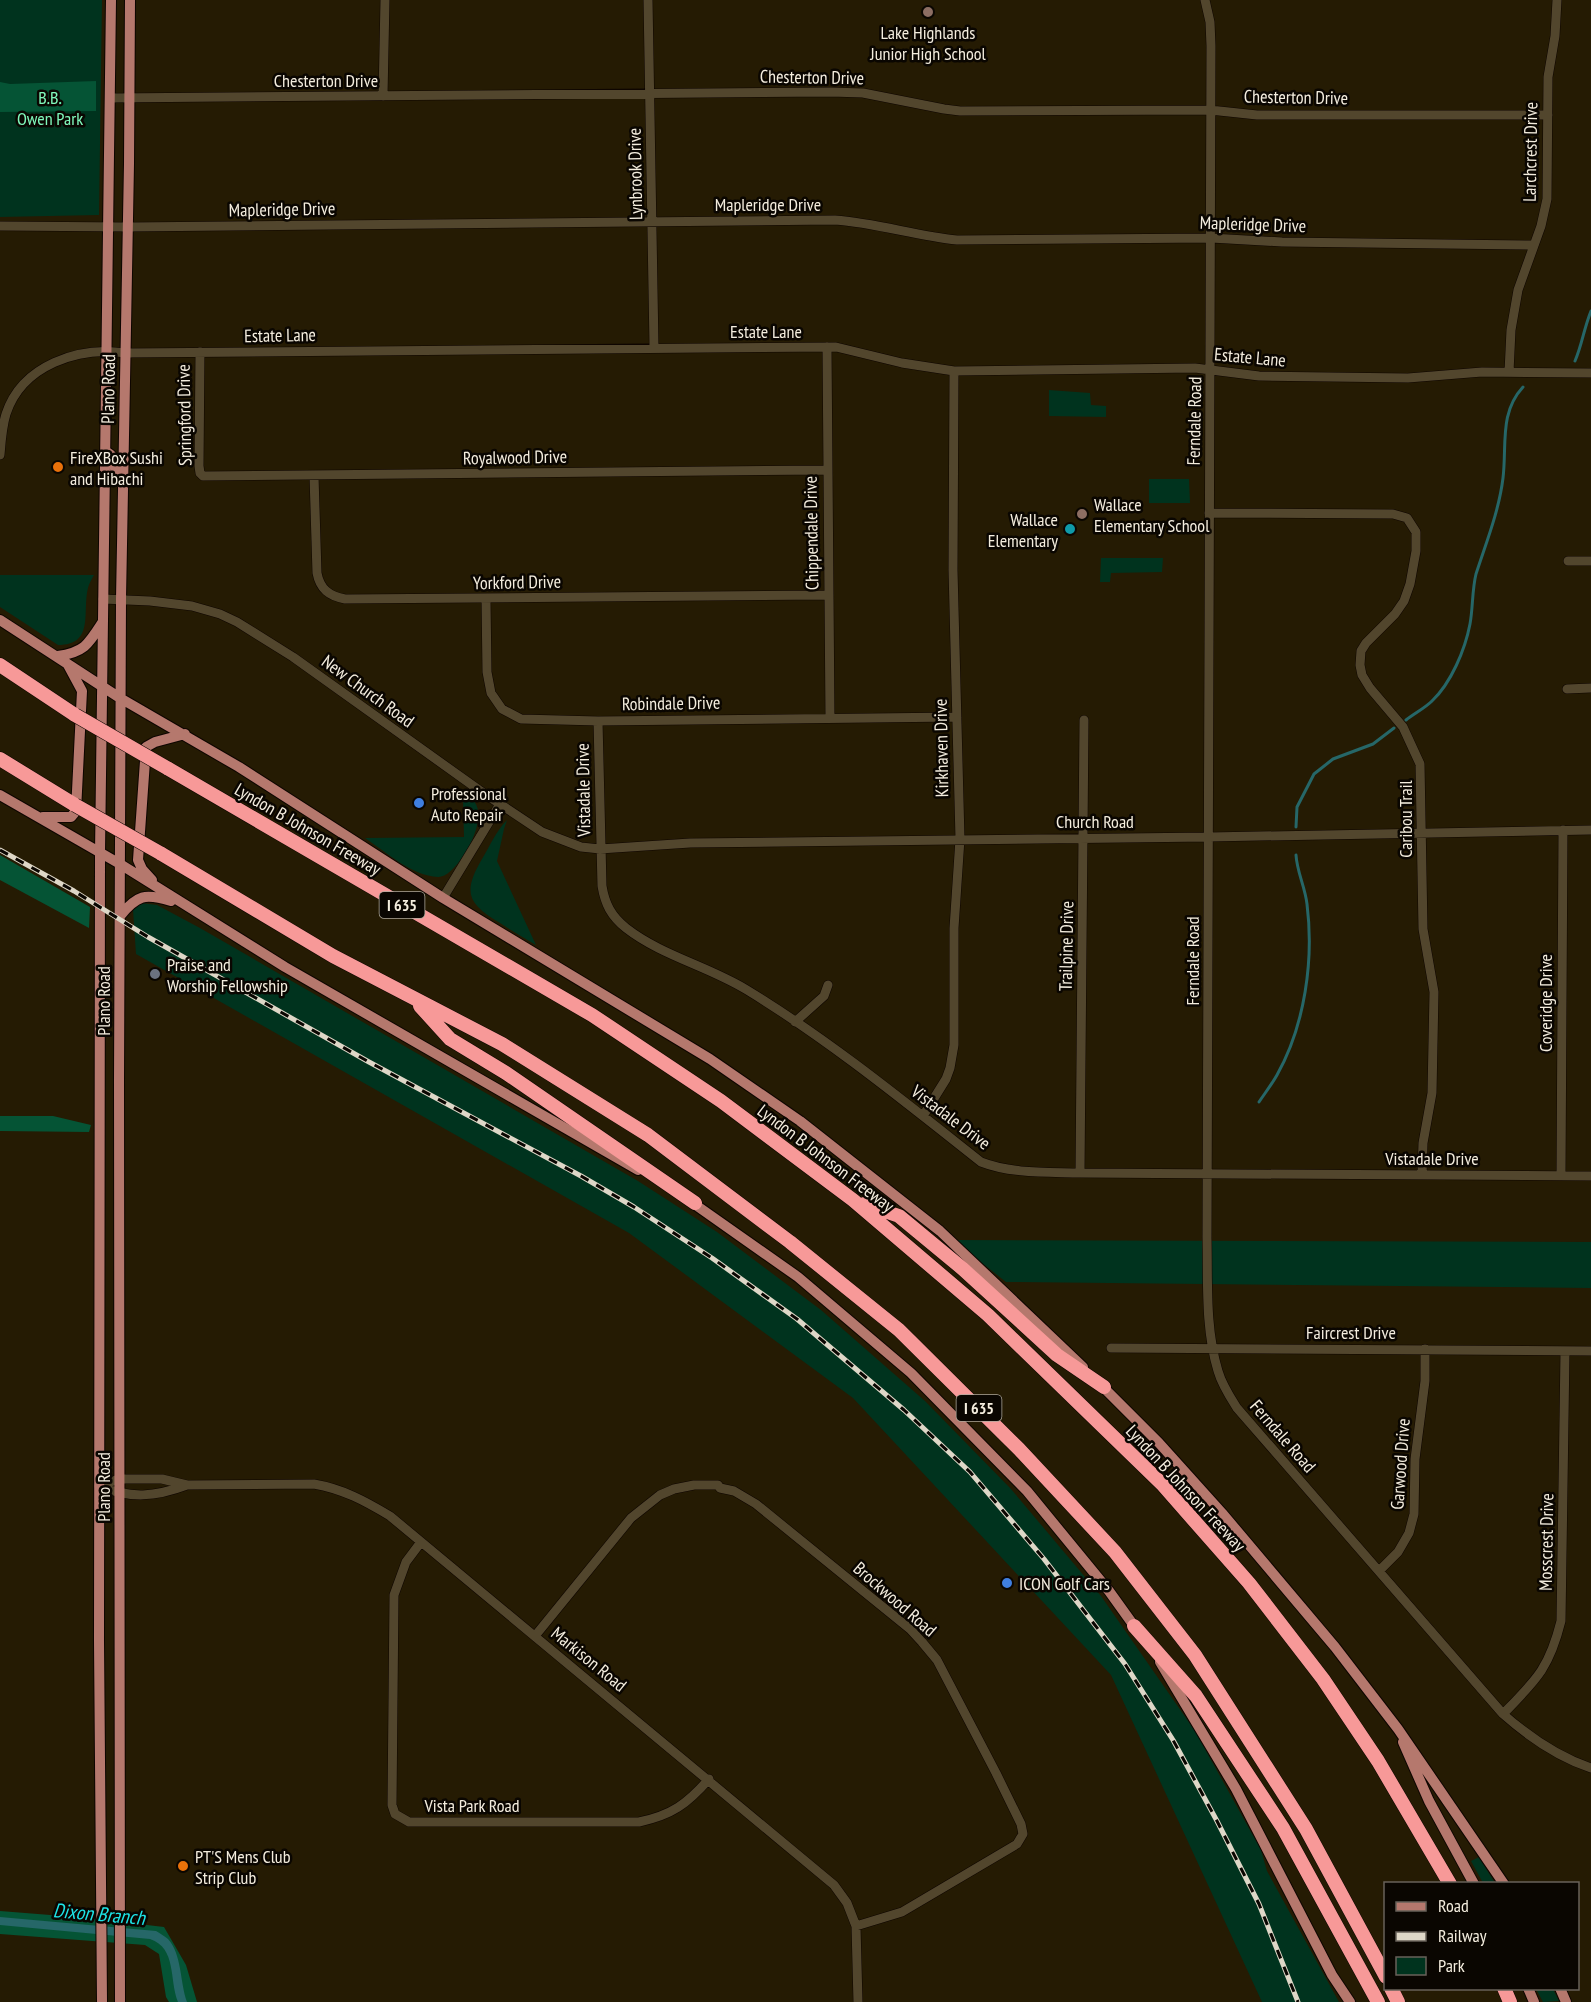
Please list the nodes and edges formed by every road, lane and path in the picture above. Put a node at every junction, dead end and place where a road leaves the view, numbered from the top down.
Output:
1 (111, 0) edge
2 (130, 0) edge
3 (385, 0) edge
4 (648, 0) edge
5 (1205, 0) edge
6 (1557, 0) edge
7 (651, 93) junction
8 (383, 96) junction
9 (110, 98) junction
10 (129, 98) junction
11 (1210, 110) junction
12 (1548, 115) junction
13 (652, 222) junction
14 (0, 226) edge
15 (109, 227) junction
16 (128, 227) junction
17 (1211, 238) junction
18 (1534, 245) junction
19 (654, 347) junction
20 (827, 347) junction
21 (108, 350) junction
22 (200, 352) junction
23 (125, 353) junction
24 (1211, 370) junction
25 (954, 371) junction
26 (1509, 372) junction
27 (1591, 373) edge
28 (105, 451) junction
29 (0, 455) edge
30 (826, 470) junction
31 (203, 476) joint
32 (315, 476) junction
33 (123, 484) junction
34 (1209, 513) junction
35 (1568, 561) dead end
36 (1591, 561) edge
37 (828, 595) junction
38 (103, 599) junction
39 (121, 599) junction
40 (486, 599) junction
41 (0, 620) edge
42 (103, 623) junction
43 (61, 658) junction
44 (3, 666) edge
45 (102, 686) junction
46 (1591, 688) edge
47 (1567, 689) dead end
48 (120, 698) junction
49 (957, 717) junction
50 (830, 718) junction
51 (1084, 720) dead end
52 (598, 721) junction
53 (185, 735) junction
54 (0, 759) edge
55 (0, 795) edge
56 (500, 804) junction
57 (40, 817) junction
58 (1563, 830) junction
59 (1591, 830) edge
60 (1421, 834) junction
61 (1209, 837) junction
62 (1083, 838) junction
63 (960, 839) junction
64 (600, 849) junction
65 (100, 853) junction
66 (120, 864) junction
67 (162, 891) junction
68 (443, 897) junction
69 (190, 908) junction
70 (120, 916) junction
71 (828, 985) dead end
72 (412, 998) junction
73 (795, 1022) junction
74 (101, 1080) junction
75 (119, 1080) junction
76 (923, 1116) junction
77 (1080, 1173) junction
78 (1207, 1174) junction
79 (1422, 1174) junction
80 (1560, 1176) junction
81 (1591, 1176) edge
82 (854, 1200) junction
83 (694, 1203) junction
84 (100, 1219) junction
85 (119, 1219) junction
86 (1111, 1348) dead end
87 (1212, 1348) junction
88 (1425, 1349) junction
89 (1564, 1351) junction
90 (1591, 1351) edge
91 (1104, 1387) junction
92 (119, 1479) junction
93 (187, 1485) junction
94 (99, 1486) junction
95 (119, 1494) junction
96 (421, 1542) junction
97 (1379, 1571) junction
98 (1134, 1626) junction
99 (535, 1636) junction
100 (99, 1697) junction
101 (119, 1697) junction
102 (1503, 1714) junction
103 (1398, 1729) junction
104 (1591, 1768) edge
105 (709, 1779) junction
106 (101, 1851) junction
107 (118, 1860) junction
108 (1449, 1882) edge
109 (1473, 1882) edge
110 (1503, 1882) edge
111 (856, 1926) junction
112 (1384, 1973) edge
113 (102, 2002) edge
114 (120, 2002) edge
115 (858, 2002) edge
116 (1350, 2002) edge
117 (1378, 2002) edge

1 - 9 main road, Plano Road
2 - 10 main road, Plano Road
3 - 8 street
4 - 7 street, Lynbrook Drive
5 - 11 street, Ferndale Road
6 - 12 street, Larchcrest Drive
7 - 8 street, Chesterton Drive
7 - 11 street, Chesterton Drive
7 - 13 street, Lynbrook Drive
8 - 10 street, Chesterton Drive
9 - 10 street, Chesterton Drive
9 - 15 main road, Plano Road
10 - 16 main road, Plano Road
11 - 12 street, Chesterton Drive
11 - 17 street, Ferndale Road
12 - 18 street, Larchcrest Drive
13 - 16 street, Mapleridge Drive
13 - 17 street, Mapleridge Drive
13 - 19 street, Lynbrook Drive
14 - 15 street, Mapleridge Drive
15 - 16 street, Mapleridge Drive
15 - 21 main road, Plano Road
16 - 23 main road, Plano Road
17 - 18 street, Mapleridge Drive
17 - 24 street, Ferndale Road
18 - 26 street, Larchcrest Drive
19 - 20 street, Estate Lane
19 - 22 street, Estate Lane
20 - 25 street, Estate Lane
20 - 30 street, Chippendale Drive
21 - 23 street, Estate Lane
21 - 28 main road, Plano Road
21 - 29 street, Estate Lane
22 - 23 street, Estate Lane
22 - 31 street, Springford Drive
23 - 33 main road, Plano Road
24 - 25 street, Estate Lane
24 - 26 street, Estate Lane
24 - 34 street, Ferndale Road
25 - 49 street, Kirkhaven Drive
26 - 27 street, Estate Lane
28 - 33 main road
28 - 38 main road, Plano Road
30 - 32 street, Royalwood Drive
30 - 37 street, Chippendale Drive
31 - 32 street, Royalwood Drive
32 - 40 street, Yorkford Drive
33 - 39 main road, Plano Road
34 - 60 street, Caribou Trail
34 - 61 street, Ferndale Road
35 - 36 street
37 - 40 street, Yorkford Drive
37 - 50 street, Chippendale Drive
38 - 39 street, New Church Road
38 - 42 main road, Plano Road
39 - 48 main road, Plano Road
39 - 56 street, New Church Road
40 - 52 street, Robindale Drive
41 - 43 main road
42 - 43 main road
42 - 45 main road, Plano Road
43 - 45 main road
43 - 57 main road
44 - 82 highway, Lyndon B Johnson Freeway / I 635, bridge
45 - 48 main road
45 - 65 main road, Plano Road
46 - 47 street
48 - 53 main road
48 - 66 main road, Plano Road
49 - 50 street, Robindale Drive
49 - 63 street, Kirkhaven Drive
50 - 52 street, Robindale Drive
51 - 62 street, Trailpine Drive
52 - 64 street, Vistadale Drive
53 - 67 main road
53 - 68 main road
54 - 72 highway, I 635, bridge
55 - 57 main road
56 - 64 street, New Church Road
56 - 68 street
57 - 65 main road
58 - 59 street, Church Road
58 - 60 street, Church Road
58 - 80 street, Coveridge Drive
60 - 61 street, Church Road
60 - 79 street, Caribou Trail
61 - 62 street, Church Road
61 - 78 street, Ferndale Road
62 - 63 street, Church Road
62 - 77 street, Trailpine Drive
63 - 64 street, Church Road
63 - 76 street, Kirkhaven Drive
64 - 73 street, Vistadale Drive
65 - 66 main road
65 - 74 main road, Plano Road
66 - 67 main road
66 - 70 main road, Plano Road
67 - 69 main road
68 - 91 main road
69 - 70 main road
69 - 83 main road
70 - 75 main road, Plano Road
71 - 73 street
72 - 83 highway
72 - 112 highway, I 635
73 - 76 street, Vistadale Drive
74 - 75 main road
74 - 84 main road, Plano Road
75 - 85 main road, Plano Road
76 - 77 street, Vistadale Drive
77 - 78 street, Vistadale Drive
78 - 79 street, Vistadale Drive
78 - 87 street, Ferndale Road
79 - 80 street, Vistadale Drive
80 - 81 street, Vistadale Drive
82 - 91 highway
82 - 108 highway, Lyndon B Johnson Freeway / I 635
83 - 98 main road
84 - 85 main road
84 - 94 main road, Plano Road
85 - 92 main road, Plano Road
86 - 87 street, Faircrest Drive
87 - 88 street, Faircrest Drive
87 - 97 street, Ferndale Road
88 - 89 street, Faircrest Drive
88 - 97 street, Garwood Drive
89 - 90 street, Faircrest Drive
89 - 102 street, Mosscrest Drive
91 - 103 main road
92 - 93 street, Markison Road
92 - 94 street, Markison Road
92 - 95 main road, Plano Road
93 - 95 street, Markison Road
93 - 96 street, Markison Road
94 - 95 street, Markison Road
94 - 100 main road, Plano Road
95 - 101 main road, Plano Road
96 - 99 street, Markison Road
96 - 105 street, Vista Park Road
97 - 102 street, Ferndale Road
98 - 116 main road
98 - 117 highway
99 - 105 street, Markison Road
99 - 111 street, Brockwood Road
100 - 101 main road
100 - 106 main road, Plano Road
101 - 107 main road, Plano Road
102 - 104 street, Ferndale Road
103 - 109 main road
103 - 110 main road
105 - 111 street, Markison Road
106 - 107 main road
106 - 113 main road, Plano Road
107 - 114 main road, Plano Road
111 - 115 street, Markison Road

